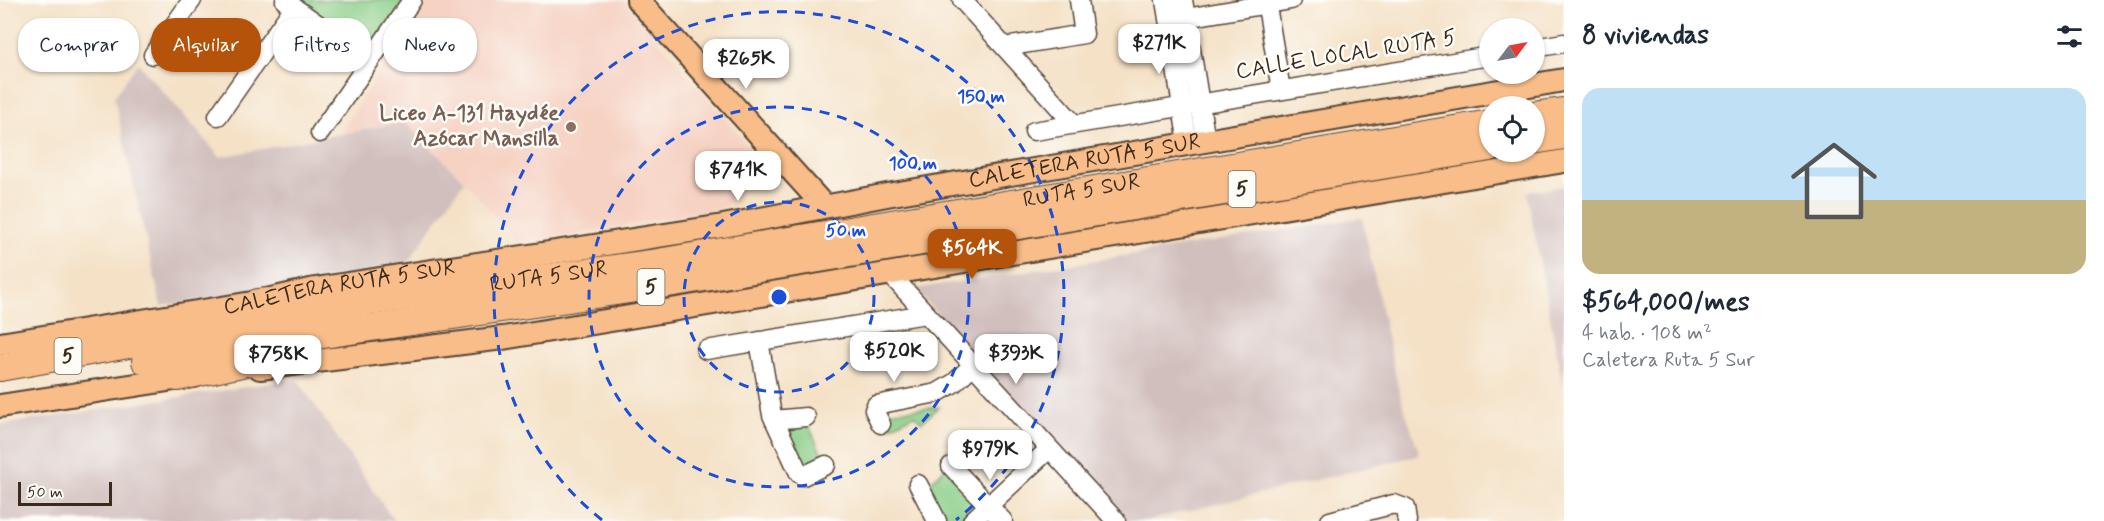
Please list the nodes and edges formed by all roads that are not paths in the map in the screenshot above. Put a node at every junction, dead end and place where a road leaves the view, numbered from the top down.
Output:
1 (192, 0) edge
2 (412, 0) edge
3 (638, 0) edge
4 (962, 0) edge
5 (1079, 0) edge
6 (1165, 0) edge
7 (1183, 0) edge
8 (1291, 0) edge
9 (1267, 2) edge
10 (289, 4) edge
11 (179, 18) edge
12 (309, 18) edge
13 (1186, 18) junction
14 (1564, 43) edge
15 (1545, 46) edge
16 (1005, 47) junction
17 (371, 57) edge
18 (1479, 58) edge
19 (361, 72) edge
20 (1564, 80) edge
21 (1281, 90) junction
22 (1191, 105) junction
23 (1564, 111) edge
24 (1545, 114) edge
25 (218, 116) dead end
26 (1074, 124) junction
27 (1479, 125) edge
28 (1034, 131) dead end
29 (320, 133) dead end
30 (1564, 136) edge
31 (1545, 139) edge
32 (1197, 142) junction
33 (1479, 150) edge
34 (1564, 161) edge
35 (824, 206) junction
36 (889, 273) junction
37 (519, 281) junction
38 (258, 302) junction
39 (926, 314) junction
40 (420, 320) junction
41 (759, 341) junction
42 (0, 344) edge
43 (706, 350) dead end
44 (973, 365) junction
45 (0, 368) edge
46 (177, 378) junction
47 (0, 386) edge
48 (0, 406) edge
49 (806, 417) dead end
50 (774, 420) junction
51 (880, 424) dead end
52 (1050, 449) junction
53 (826, 465) dead end
54 (951, 466) dead end
55 (918, 484) dead end
56 (988, 506) junction
57 (937, 521) edge
58 (972, 521) edge
59 (1003, 521) edge
60 (1116, 521) edge
61 (1330, 521) edge
62 (1407, 521) edge

1 - 11 street
2 - 17 street
3 - 35 main road
4 - 16 street
5 - 16 street
6 - 22 street
7 - 13 street
8 - 9 street
9 - 13 street
9 - 21 street
10 - 12 street
10 - 25 street
13 - 22 street
14 - 15 street
16 - 26 street
18 - 21 street, CALLE LOCAL RUTA 5
19 - 29 street
20 - 32 main road, CALETERA RUTA 5 SUR
21 - 22 street, CALLE LOCAL RUTA 5
22 - 26 street, CALLE LOCAL RUTA 5
22 - 32 street
23 - 24 highway
26 - 28 street, CALLE LOCAL RUTA 5
27 - 37 highway, RUTA 5 SUR / 5
30 - 31 highway
32 - 35 main road, CALETERA RUTA 5 SUR
33 - 40 highway, RUTA 5 SUR / 5
34 - 36 main road
35 - 38 main road, CALETERA RUTA 5 SUR
36 - 39 street
36 - 46 main road
37 - 38 highway
37 - 45 highway, RUTA 5 SUR / 5
38 - 42 main road, CALETERA RUTA 5 SUR
39 - 41 street
39 - 44 street
40 - 46 highway
40 - 47 highway, RUTA 5 SUR / 5
41 - 43 street
41 - 50 street
44 - 51 street
44 - 52 street
46 - 48 main road
49 - 50 street
50 - 53 street
52 - 56 street
52 - 60 street
54 - 56 street
55 - 57 street
56 - 58 street
56 - 59 street
61 - 62 street

